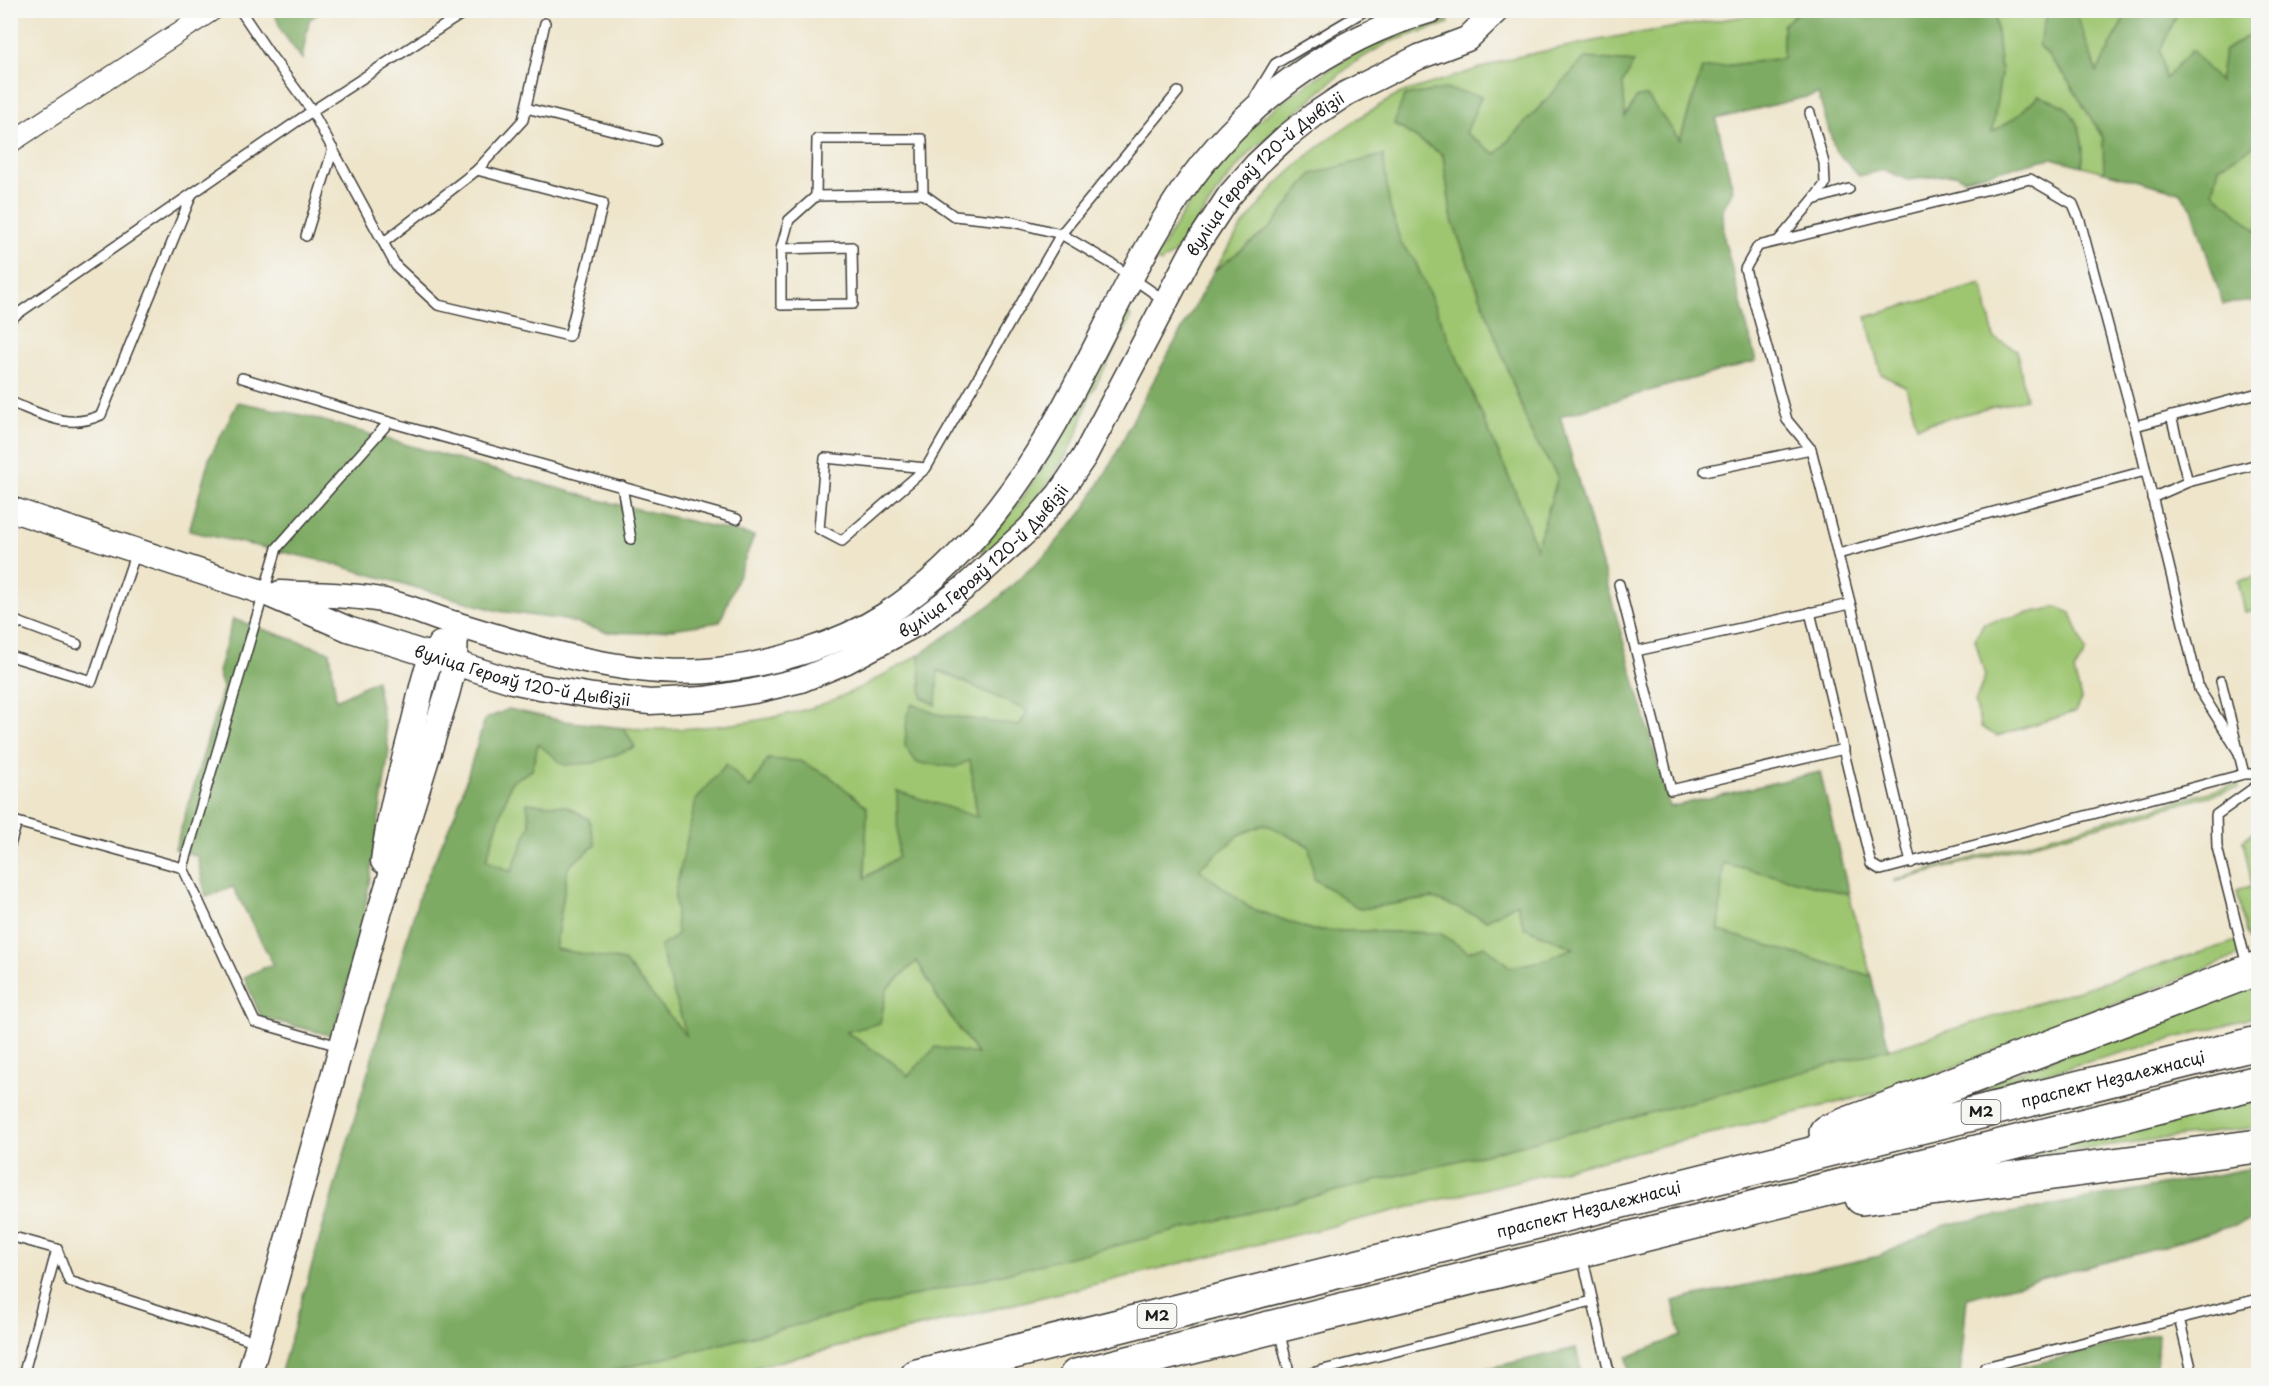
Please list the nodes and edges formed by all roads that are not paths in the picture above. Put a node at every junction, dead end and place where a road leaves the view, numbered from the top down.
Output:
1 (213, 10) edge
2 (240, 10) edge
3 (468, 10) edge
4 (1366, 10) edge
5 (1432, 10) edge
6 (1497, 10) edge
7 (545, 23) dead end
8 (1178, 92) dead end
9 (526, 108) junction
10 (312, 111) junction
11 (1810, 112) dead end
12 (1238, 126) junction
13 (655, 141) dead end
14 (10, 143) edge
15 (333, 149) junction
16 (477, 170) junction
17 (1849, 189) dead end
18 (192, 194) junction
19 (923, 194) junction
20 (816, 196) junction
21 (1813, 200) junction
22 (1060, 234) junction
23 (306, 236) dead end
24 (1779, 240) junction
25 (384, 243) junction
26 (781, 249) junction
27 (1132, 277) junction
28 (1166, 301) junction
29 (10, 319) edge
30 (242, 378) dead end
31 (2259, 393) edge
32 (11, 402) edge
33 (2171, 416) junction
34 (389, 422) junction
35 (2135, 426) junction
36 (1811, 449) junction
37 (2259, 464) edge
38 (926, 468) junction
39 (1705, 471) dead end
40 (2145, 471) junction
41 (2188, 482) junction
42 (622, 486) junction
43 (2152, 498) junction
44 (10, 509) edge
45 (737, 519) dead end
46 (631, 539) dead end
47 (136, 552) junction
48 (1838, 554) junction
49 (1619, 584) dead end
50 (265, 593) junction
51 (1850, 604) junction
52 (1810, 612) junction
53 (10, 619) edge
54 (456, 624) junction
55 (77, 644) dead end
56 (1636, 651) junction
57 (431, 655) junction
58 (10, 656) edge
59 (455, 663) junction
60 (2221, 681) dead end
61 (1844, 749) junction
62 (2238, 750) junction
63 (2244, 774) junction
64 (2259, 774) edge
65 (2259, 785) edge
66 (14, 821) edge
67 (10, 845) edge
68 (1911, 863) junction
69 (183, 868) junction
70 (376, 923) junction
71 (2255, 969) edge
72 (2259, 1043) edge
73 (341, 1047) junction
74 (2259, 1082) edge
75 (2259, 1146) edge
76 (1703, 1181) junction
77 (1717, 1217) junction
78 (10, 1236) edge
79 (57, 1249) junction
80 (1580, 1251) junction
81 (2259, 1299) edge
82 (1592, 1301) junction
83 (2180, 1318) junction
84 (1278, 1325) junction
85 (258, 1342) junction
86 (1985, 1367) dead end
87 (23, 1376) edge
88 (249, 1376) edge
89 (917, 1376) edge
90 (1076, 1376) edge
91 (1290, 1376) edge
92 (1300, 1376) edge
93 (1610, 1376) edge
94 (2193, 1376) edge

1 - 14 street
2 - 10 lane
3 - 10 lane
4 - 12 lane
5 - 12 street, вуліца Герояў 120-й Дывізіі
6 - 28 street, вуліца Герояў 120-й Дывізіі
7 - 9 lane
8 - 22 lane
9 - 13 lane
9 - 16 lane
10 - 15 lane
10 - 18 lane
11 - 21 lane
12 - 27 street, вуліца Герояў 120-й Дывізіі
15 - 23 lane
15 - 25 lane
16 - 25 lane
16 - 25 lane
17 - 21 lane
18 - 29 lane
18 - 32 lane
19 - 20 lane
19 - 20 lane
19 - 22 lane
20 - 26 lane
21 - 24 lane
22 - 27 lane
22 - 38 lane
24 - 35 lane
24 - 36 lane
26 - 26 lane
27 - 28 lane
27 - 54 street, вуліца Герояў 120-й Дывізіі
28 - 59 street, вуліца Герояў 120-й Дывізіі
30 - 34 lane
31 - 33 lane
33 - 35 lane
33 - 41 lane
34 - 42 lane
34 - 50 lane
35 - 40 lane
36 - 39 lane
36 - 48 lane
37 - 41 lane
38 - 38 lane
40 - 43 lane
40 - 48 lane
41 - 43 lane
42 - 45 lane
42 - 46 lane
43 - 62 lane
44 - 47 street, вуліца Герояў 120-й Дывізіі
47 - 50 street, вуліца Герояў 120-й Дывізіі
47 - 58 lane
48 - 51 lane
49 - 56 lane
50 - 54 street, вуліца Герояў 120-й Дывізіі
50 - 57 street, вуліца Герояў 120-й Дывізіі
50 - 69 lane
51 - 52 lane
51 - 68 lane
52 - 56 lane
52 - 61 lane
53 - 55 lane
54 - 57 street
54 - 59 street
56 - 61 lane
57 - 59 street, вуліца Герояў 120-й Дывізіі
57 - 70 street
59 - 70 street
60 - 62 lane
61 - 68 lane
62 - 63 lane
63 - 64 lane
63 - 68 lane
65 - 71 lane
66 - 67 lane
66 - 69 lane
69 - 73 lane
70 - 73 street
71 - 76 highway
72 - 76 highway, праспект Незалежнасці / М2
73 - 85 street
74 - 77 highway, М2
75 - 77 highway
76 - 89 highway, праспект Незалежнасці / М2
77 - 80 highway, М2
78 - 79 lane
79 - 85 lane
79 - 87 lane
80 - 82 lane
80 - 84 highway, М2
81 - 83 lane
82 - 92 lane
82 - 93 lane
83 - 86 lane
83 - 94 lane
84 - 90 highway, М2
84 - 91 lane
85 - 88 street

